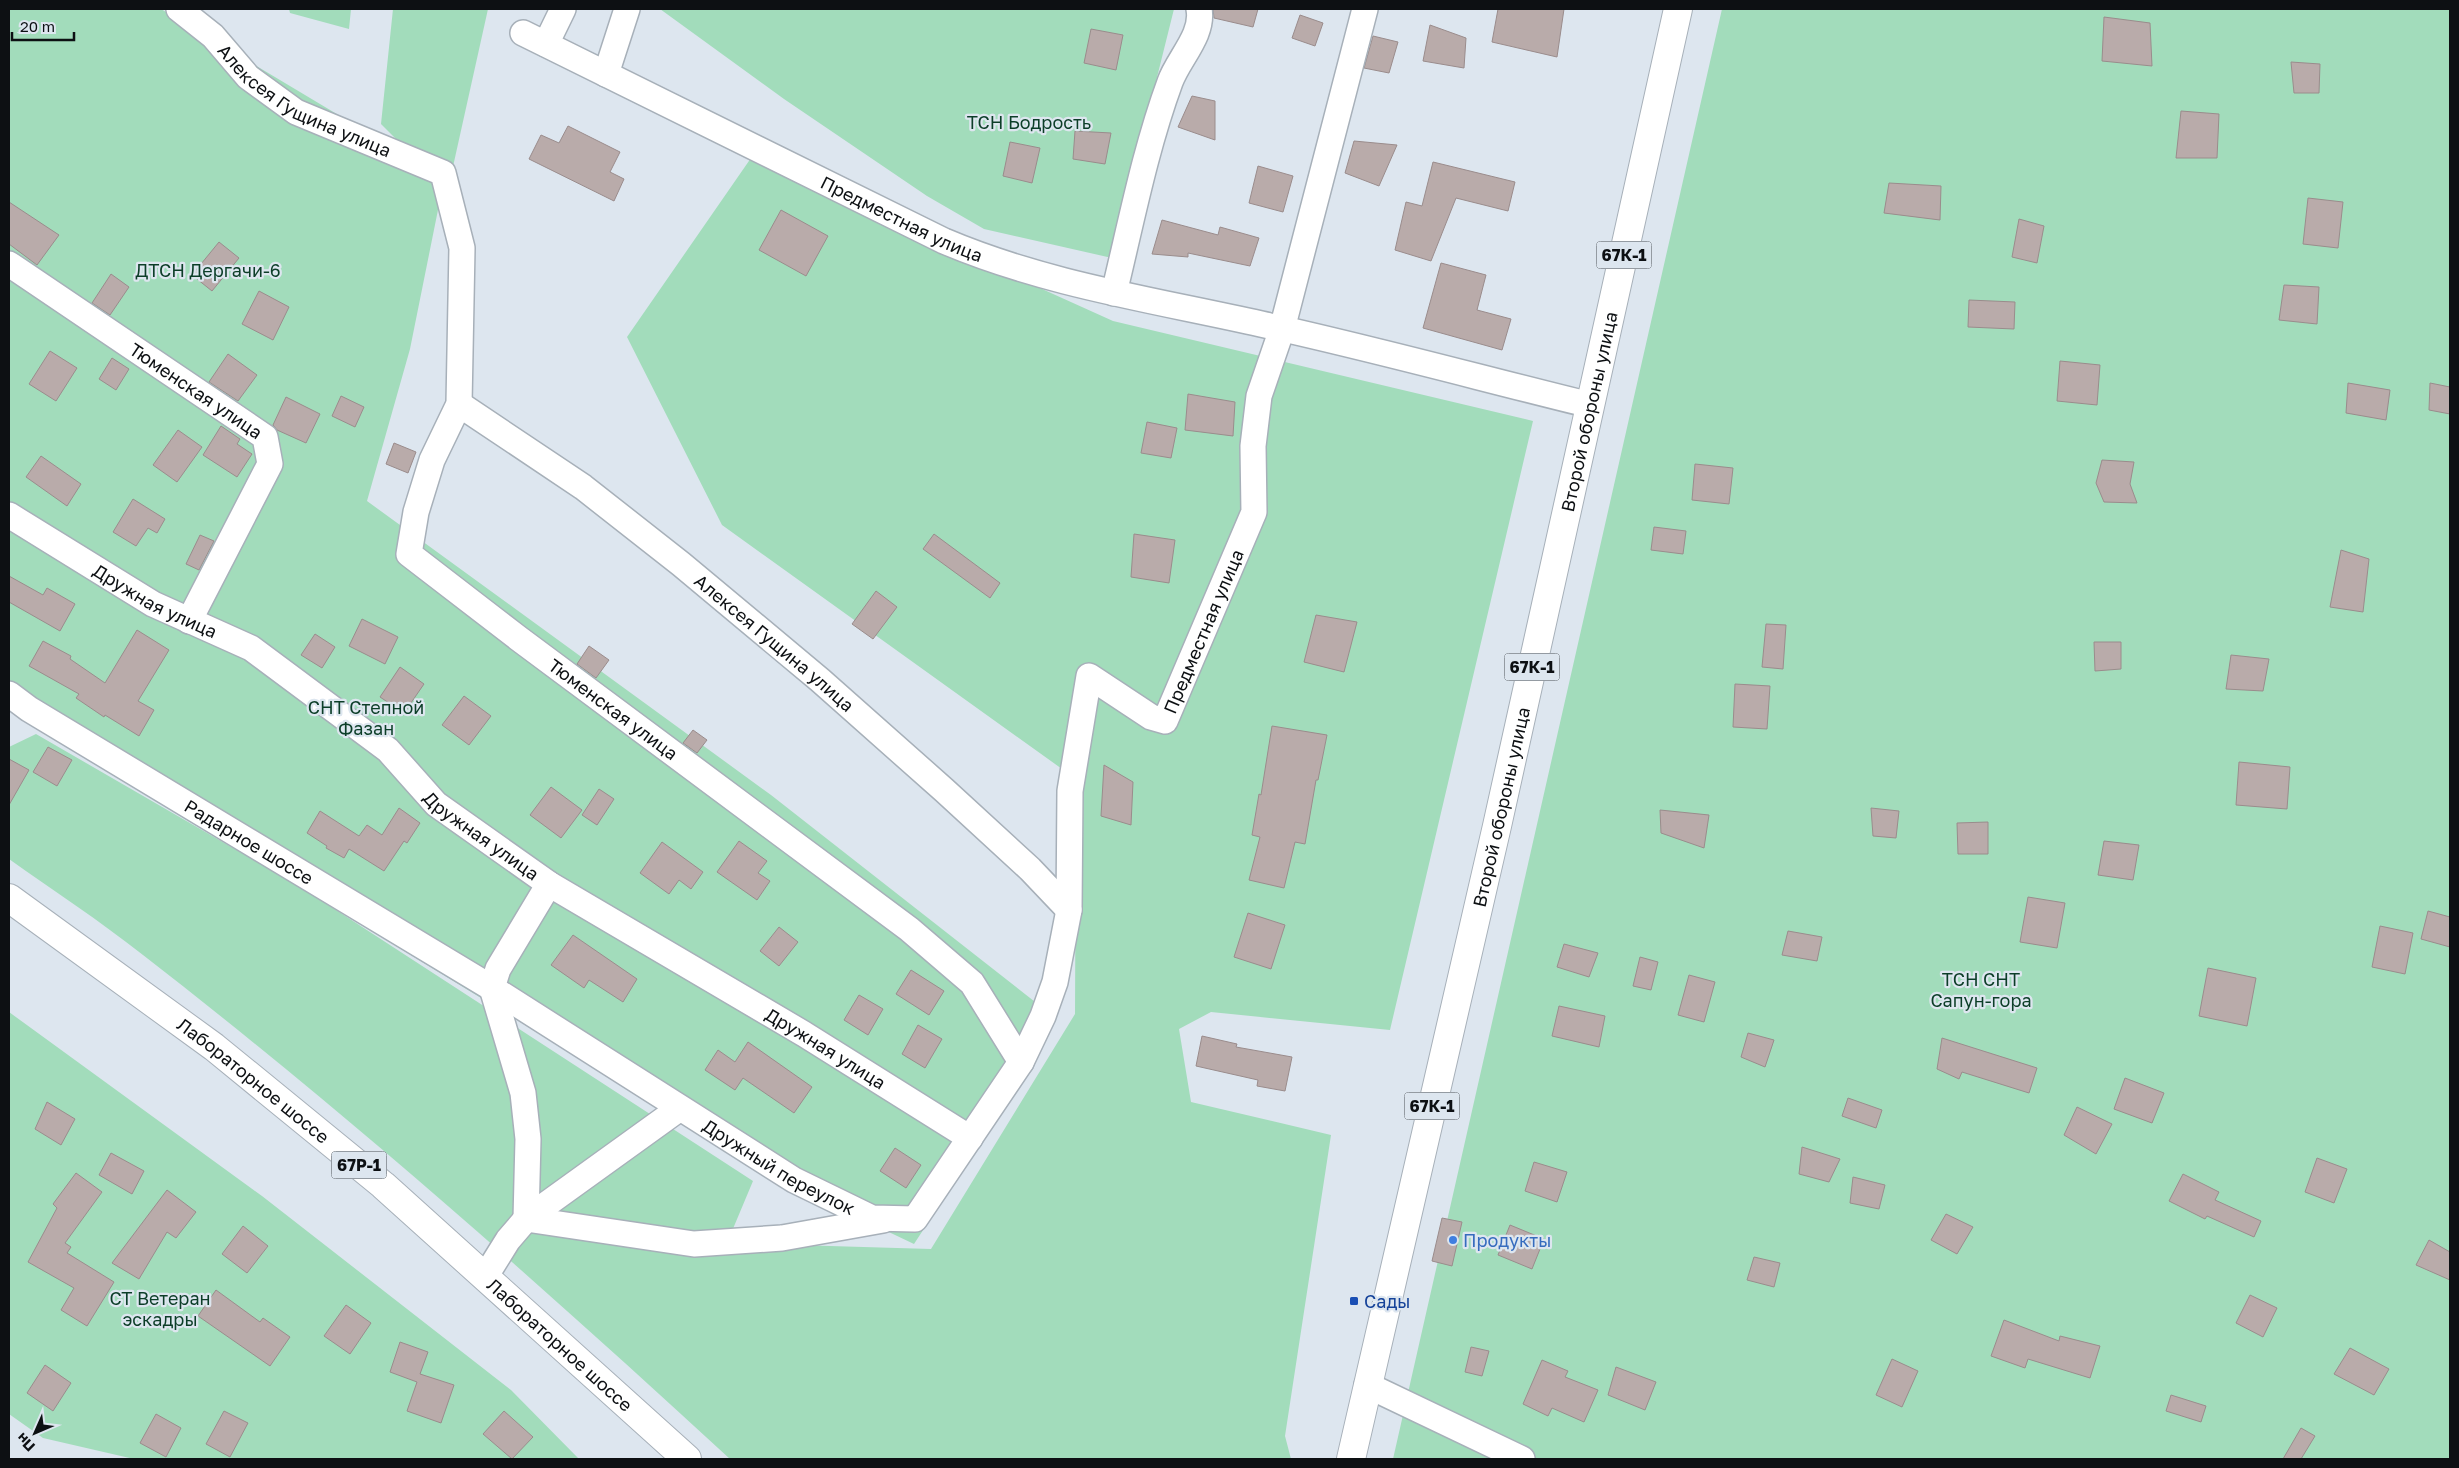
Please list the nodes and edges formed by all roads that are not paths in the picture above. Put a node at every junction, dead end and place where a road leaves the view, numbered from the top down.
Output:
1 (179, 9) edge
2 (563, 9) edge
3 (627, 9) edge
4 (1199, 9) edge
5 (1366, 9) edge
6 (1678, 9) edge
7 (523, 33) dead end
8 (546, 44) junction
9 (606, 74) junction
10 (9, 264) edge
11 (1114, 293) junction
12 (1282, 329) junction
13 (459, 404) junction
14 (1590, 405) junction
15 (9, 515) edge
16 (189, 620) junction
17 (9, 694) edge
18 (549, 884) junction
19 (9, 898) edge
20 (1069, 910) junction
21 (492, 988) junction
22 (1021, 1062) junction
23 (680, 1108) junction
24 (970, 1138) junction
25 (892, 1218) junction
26 (526, 1219) junction
27 (485, 1277) junction
28 (1368, 1385) junction
29 (687, 1459) edge
30 (1351, 1459) edge
31 (1522, 1459) edge

1 - 13 street, Алексея Гущина улица
2 - 8 street
3 - 9 street
4 - 11 street
5 - 12 street
6 - 14 main road, Второй обороны улица / 67К-1
7 - 8 street, Предместная улица
8 - 9 street, Предместная улица
9 - 11 street, Предместная улица
10 - 16 street, Тюменская улица
11 - 12 street, Предместная улица
12 - 14 street, Предместная улица
12 - 20 street, Предместная улица
13 - 20 street, Алексея Гущина улица
13 - 22 street, Тюменская улица
14 - 28 main road, Второй обороны улица / 67К-1
15 - 16 street, Дружная улица
16 - 18 street, Дружная улица
17 - 21 street, Радарное шоссе
18 - 21 street
18 - 24 street, Дружная улица
19 - 27 main road, Лабораторное шоссе / 67Р-1
20 - 22 street, Предместная улица
21 - 23 street, Дружный переулок
21 - 26 street
22 - 24 street, Дружный переулок
23 - 25 street, Дружный переулок
23 - 26 street
24 - 25 street, Дружный переулок
25 - 26 street
26 - 27 street
27 - 29 main road, Лабораторное шоссе / 67Р-1
28 - 30 main road, Второй обороны улица / 67К-1
28 - 31 street

